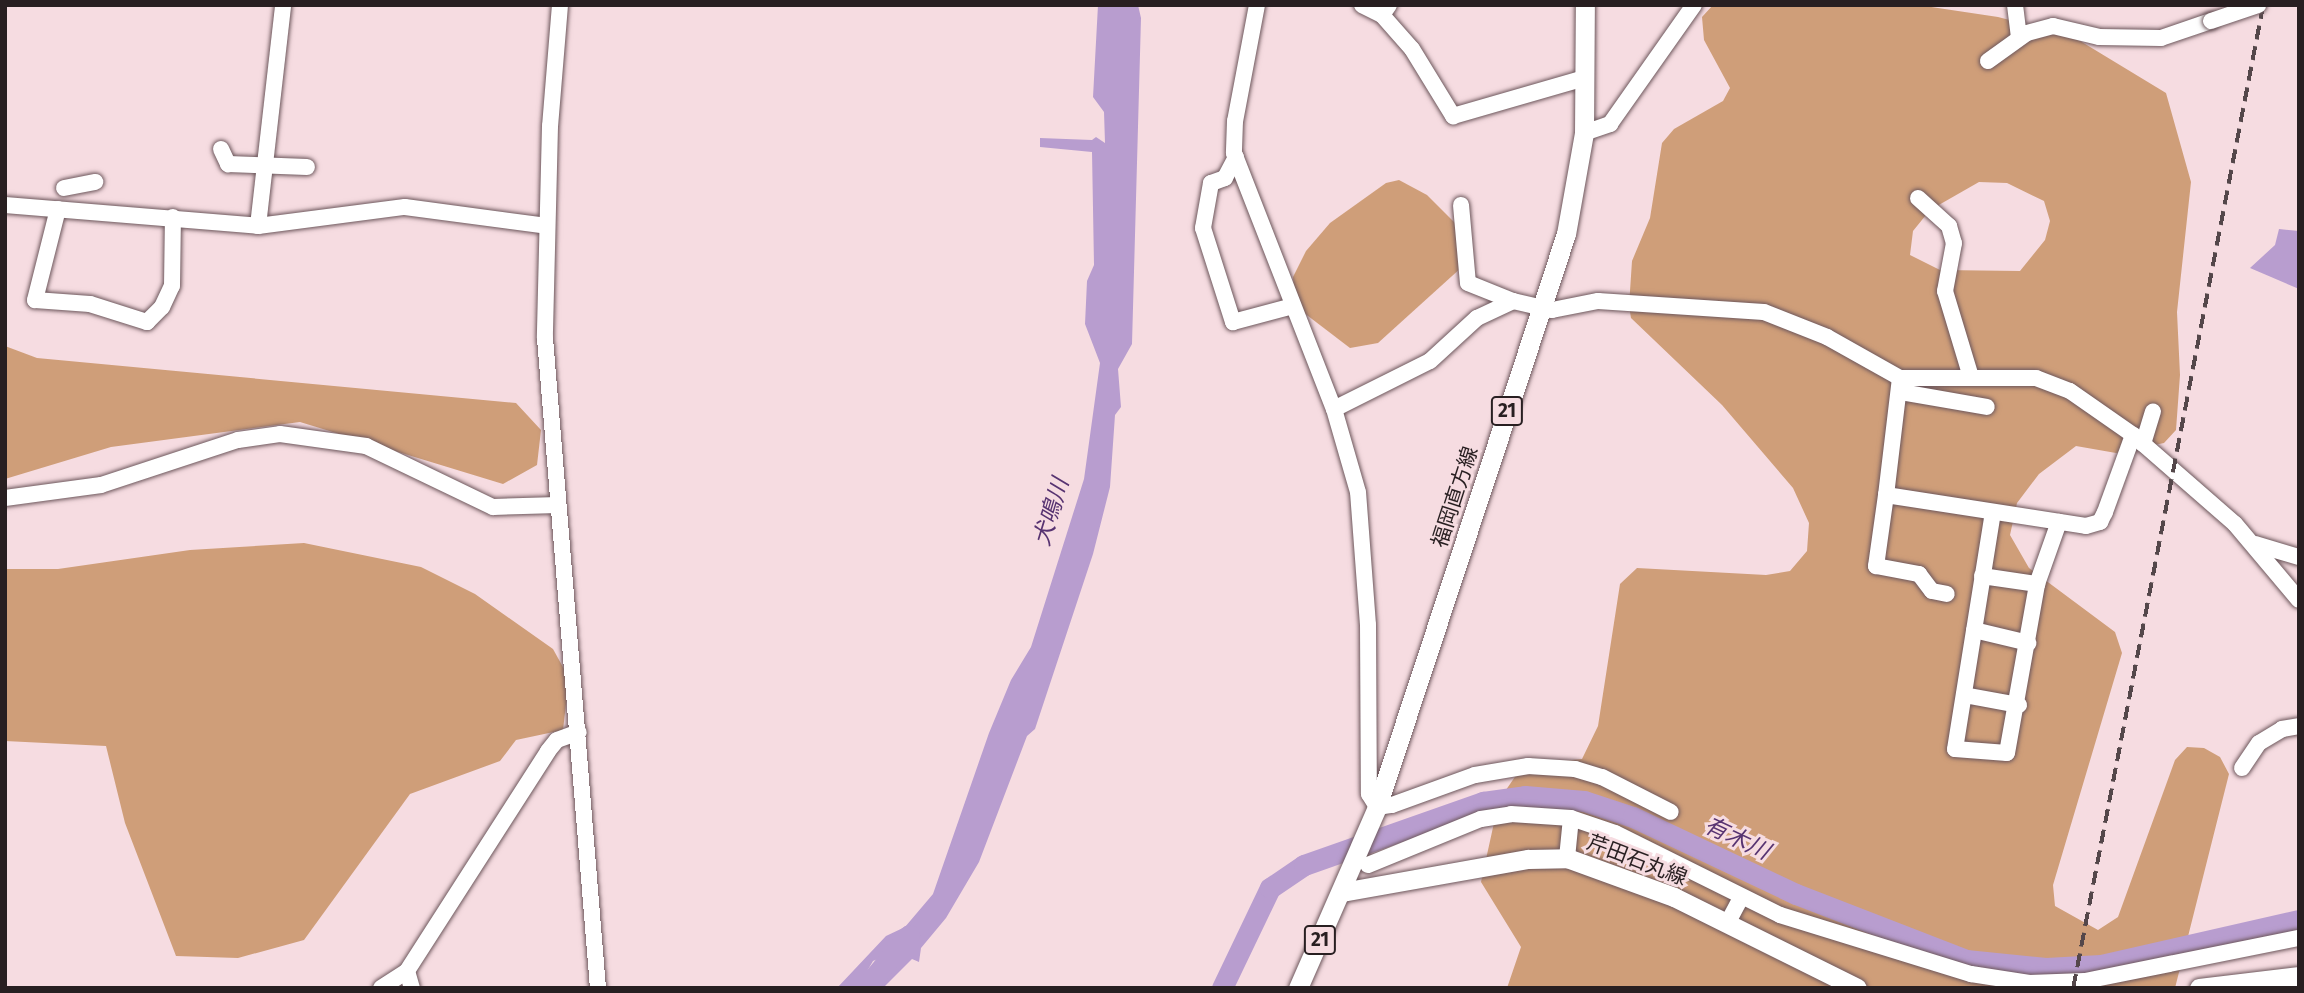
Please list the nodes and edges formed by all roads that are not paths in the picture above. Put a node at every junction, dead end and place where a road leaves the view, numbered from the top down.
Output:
1 (283, 5) edge
2 (560, 5) edge
3 (1257, 5) edge
4 (1362, 5) edge
5 (1585, 5) edge
6 (1695, 5) edge
7 (2015, 5) edge
8 (2258, 5) edge
9 (1386, 10) edge
10 (2019, 38) junction
11 (1987, 61) dead end
12 (1585, 78) junction
13 (1584, 133) junction
14 (221, 149) dead end
15 (1236, 157) junction
16 (264, 164) junction
17 (307, 167) dead end
18 (95, 182) dead end
19 (64, 188) dead end
20 (1918, 198) dead end
21 (5, 205) edge
22 (1461, 205) dead end
23 (58, 209) junction
24 (173, 217) junction
25 (258, 226) junction
26 (547, 226) junction
27 (1513, 301) junction
28 (1293, 306) junction
29 (1541, 307) junction
30 (1971, 377) junction
31 (1901, 385) junction
32 (1987, 407) dead end
33 (1334, 409) junction
34 (2153, 412) dead end
35 (2138, 439) junction
36 (1886, 495) junction
37 (5, 498) edge
38 (558, 505) junction
39 (1993, 512) junction
40 (2059, 522) junction
41 (2255, 544) junction
42 (2299, 557) edge
43 (1982, 576) junction
44 (2037, 584) junction
45 (1947, 594) dead end
46 (2299, 600) edge
47 (1974, 630) junction
48 (2028, 643) junction
49 (1964, 695) junction
50 (2019, 705) junction
51 (2299, 726) edge
52 (579, 732) junction
53 (2242, 768) dead end
54 (1671, 812) dead end
55 (1374, 813) junction
56 (1571, 818) junction
57 (1567, 858) junction
58 (1360, 868) junction
59 (1342, 892) junction
60 (1741, 898) junction
61 (1727, 924) junction
62 (2299, 938) edge
63 (407, 971) junction
64 (2299, 976) edge
65 (382, 988) edge
66 (412, 988) edge
67 (598, 988) edge
68 (1298, 988) edge
69 (1857, 988) edge
70 (2199, 988) edge

1 - 16 street
2 - 26 street
3 - 15 street
4 - 9 street
5 - 12 main road, 福岡直方線 / 21
6 - 13 street
7 - 10 street
8 - 10 street, bridge
9 - 12 street
10 - 11 street
12 - 13 main road, 福岡直方線 / 21
13 - 29 main road, 福岡直方線 / 21
14 - 16 street
15 - 28 street
15 - 28 street
16 - 17 street
16 - 25 street
18 - 19 street
20 - 30 street
21 - 23 street
22 - 27 street
23 - 24 street
23 - 24 street
24 - 25 street
25 - 26 street
26 - 38 street
27 - 29 street
27 - 33 street
28 - 33 street
29 - 31 street
29 - 55 main road, 福岡直方線 / 21
30 - 31 street
30 - 35 street
31 - 32 street
31 - 36 street
33 - 55 street
34 - 35 street
35 - 40 street
35 - 41 street
36 - 39 street
36 - 45 street
37 - 38 street
38 - 52 street
39 - 40 street
39 - 43 street
40 - 44 street
41 - 42 street
41 - 46 street
43 - 44 street
43 - 47 street
44 - 48 street
47 - 48 street
47 - 49 street
48 - 50 street
49 - 50 street
49 - 50 street
51 - 53 street
52 - 63 street
52 - 67 street
54 - 55 street
55 - 58 main road, 福岡直方線 / 21
56 - 57 street
56 - 58 street
56 - 60 street
57 - 59 main road, 芹田石丸線
57 - 61 main road, 芹田石丸線
58 - 59 main road, 福岡直方線 / 21
59 - 68 main road, 福岡直方線 / 21
60 - 61 street
60 - 62 street
61 - 69 main road, 芹田石丸線
63 - 65 street
63 - 66 street
64 - 70 main road

